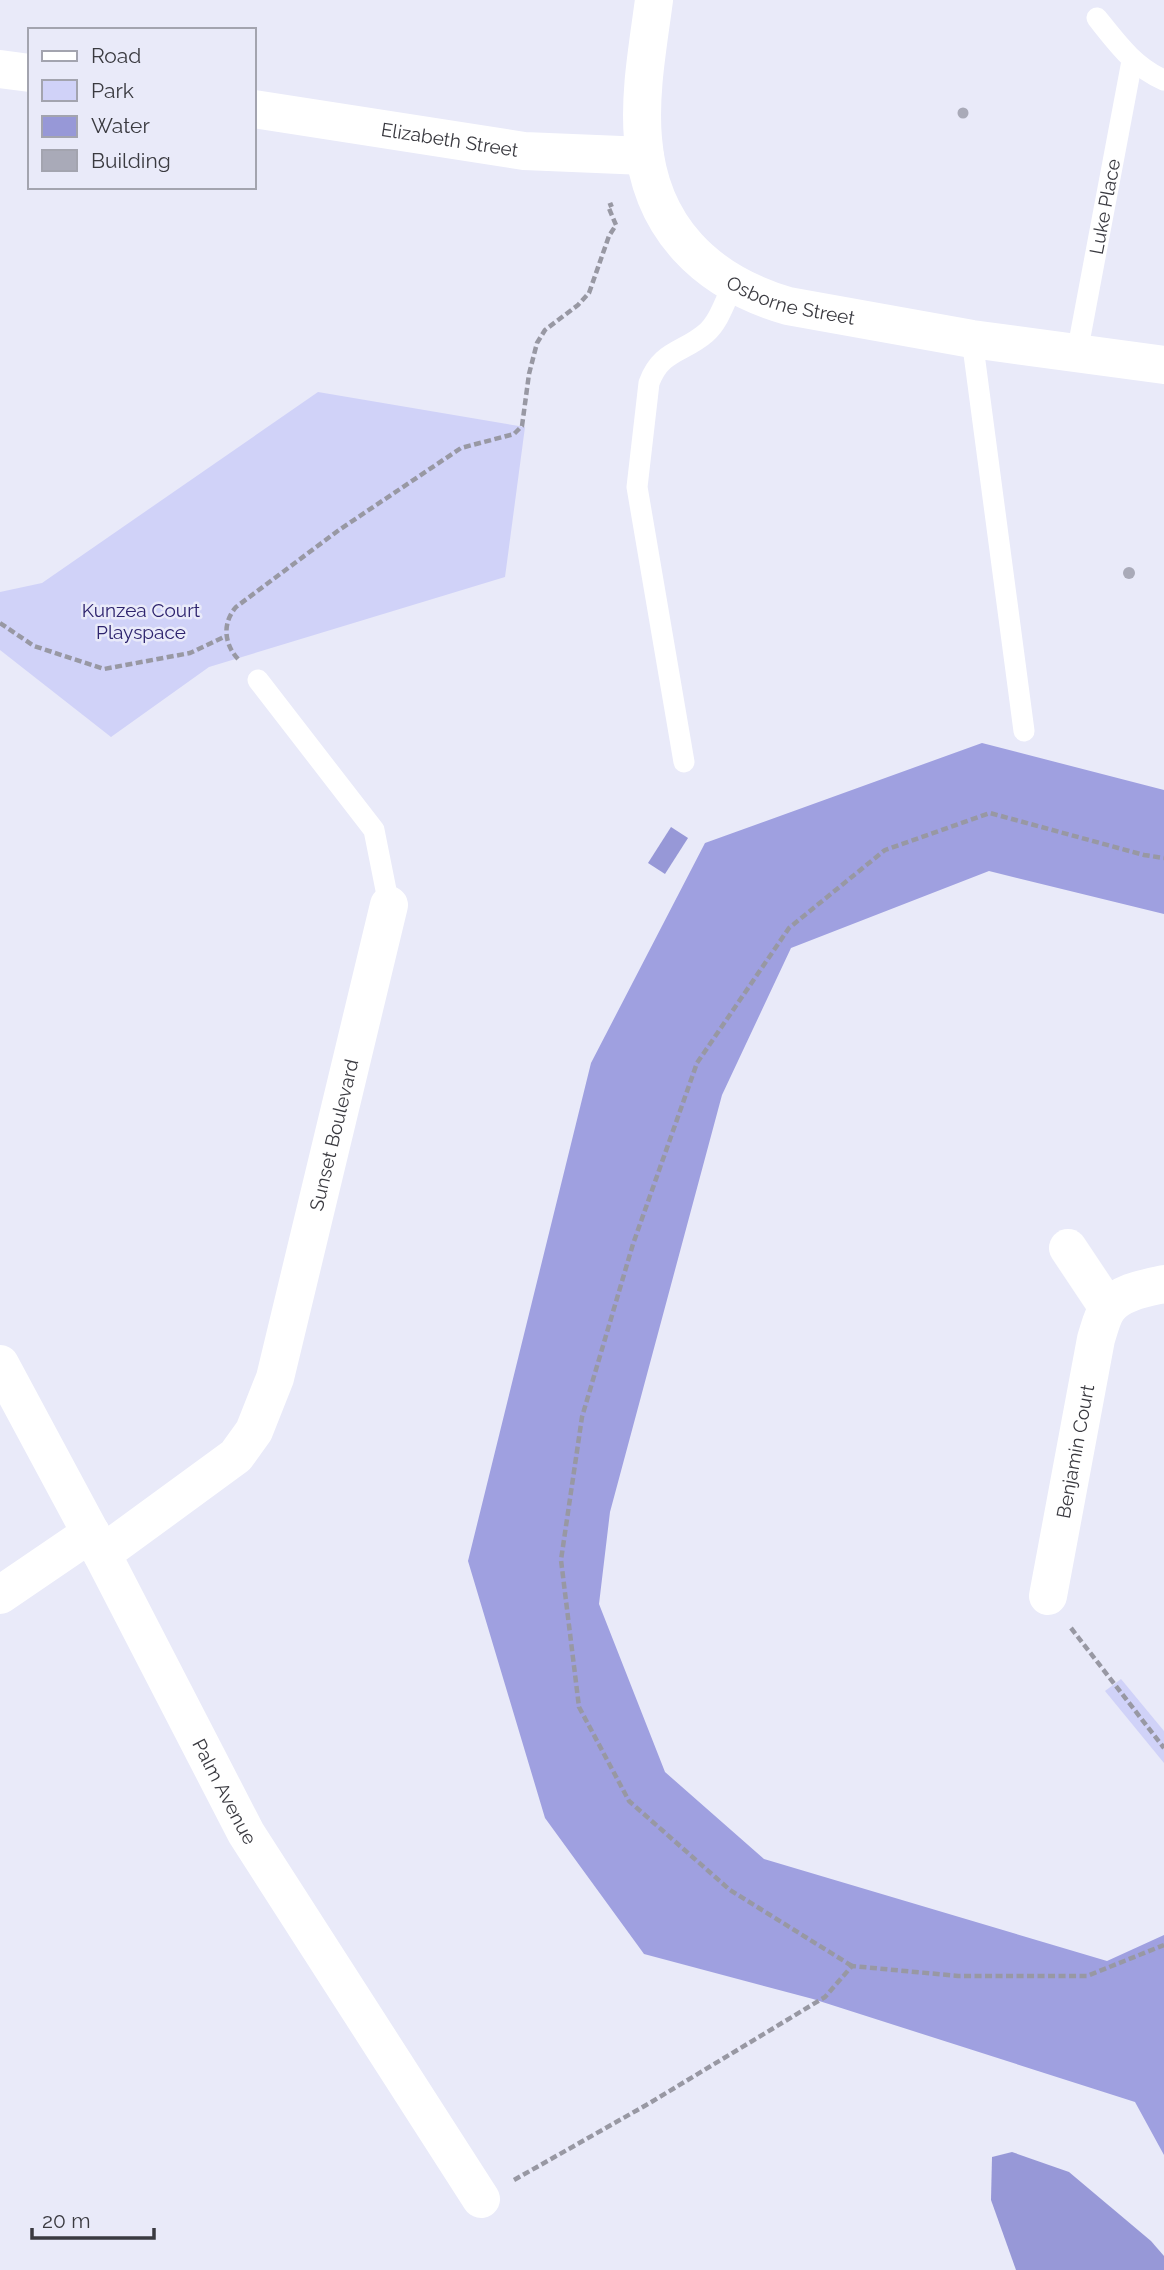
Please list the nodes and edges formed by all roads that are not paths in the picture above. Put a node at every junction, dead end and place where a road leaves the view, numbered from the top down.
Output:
1 (654, 0) edge
2 (1097, 18) dead end
3 (1132, 61) junction
4 (0, 69) edge
5 (28, 74) edge
6 (1164, 80) edge
7 (256, 109) edge
8 (645, 156) junction
9 (733, 285) junction
10 (972, 338) junction
11 (1077, 353) junction
12 (1164, 365) edge
13 (258, 680) road end
14 (1024, 730) dead end
15 (684, 762) dead end
16 (388, 905) joint
17 (1068, 1248) dead end
18 (1164, 1284) edge
19 (1108, 1308) junction
20 (0, 1364) edge
21 (97, 1544) junction
22 (0, 1595) edge
23 (1048, 1596) road end
24 (481, 2199) road end

1 - 8 street, Osborne Street
2 - 3 lane
3 - 6 lane
3 - 11 lane, Luke Place
4 - 5 street
7 - 8 street, Elizabeth Street
8 - 9 street, Osborne Street
9 - 10 street, Osborne Street
9 - 15 lane
10 - 11 street, Osborne Street
10 - 14 lane
11 - 12 street, Osborne Street
13 - 16 lane, Sunset Boulevard
16 - 21 street, Sunset Boulevard
17 - 19 street
18 - 19 street
19 - 23 street, Benjamin Court
20 - 21 street, Palm Avenue
21 - 22 street, Sunset Boulevard
21 - 24 street, Palm Avenue

